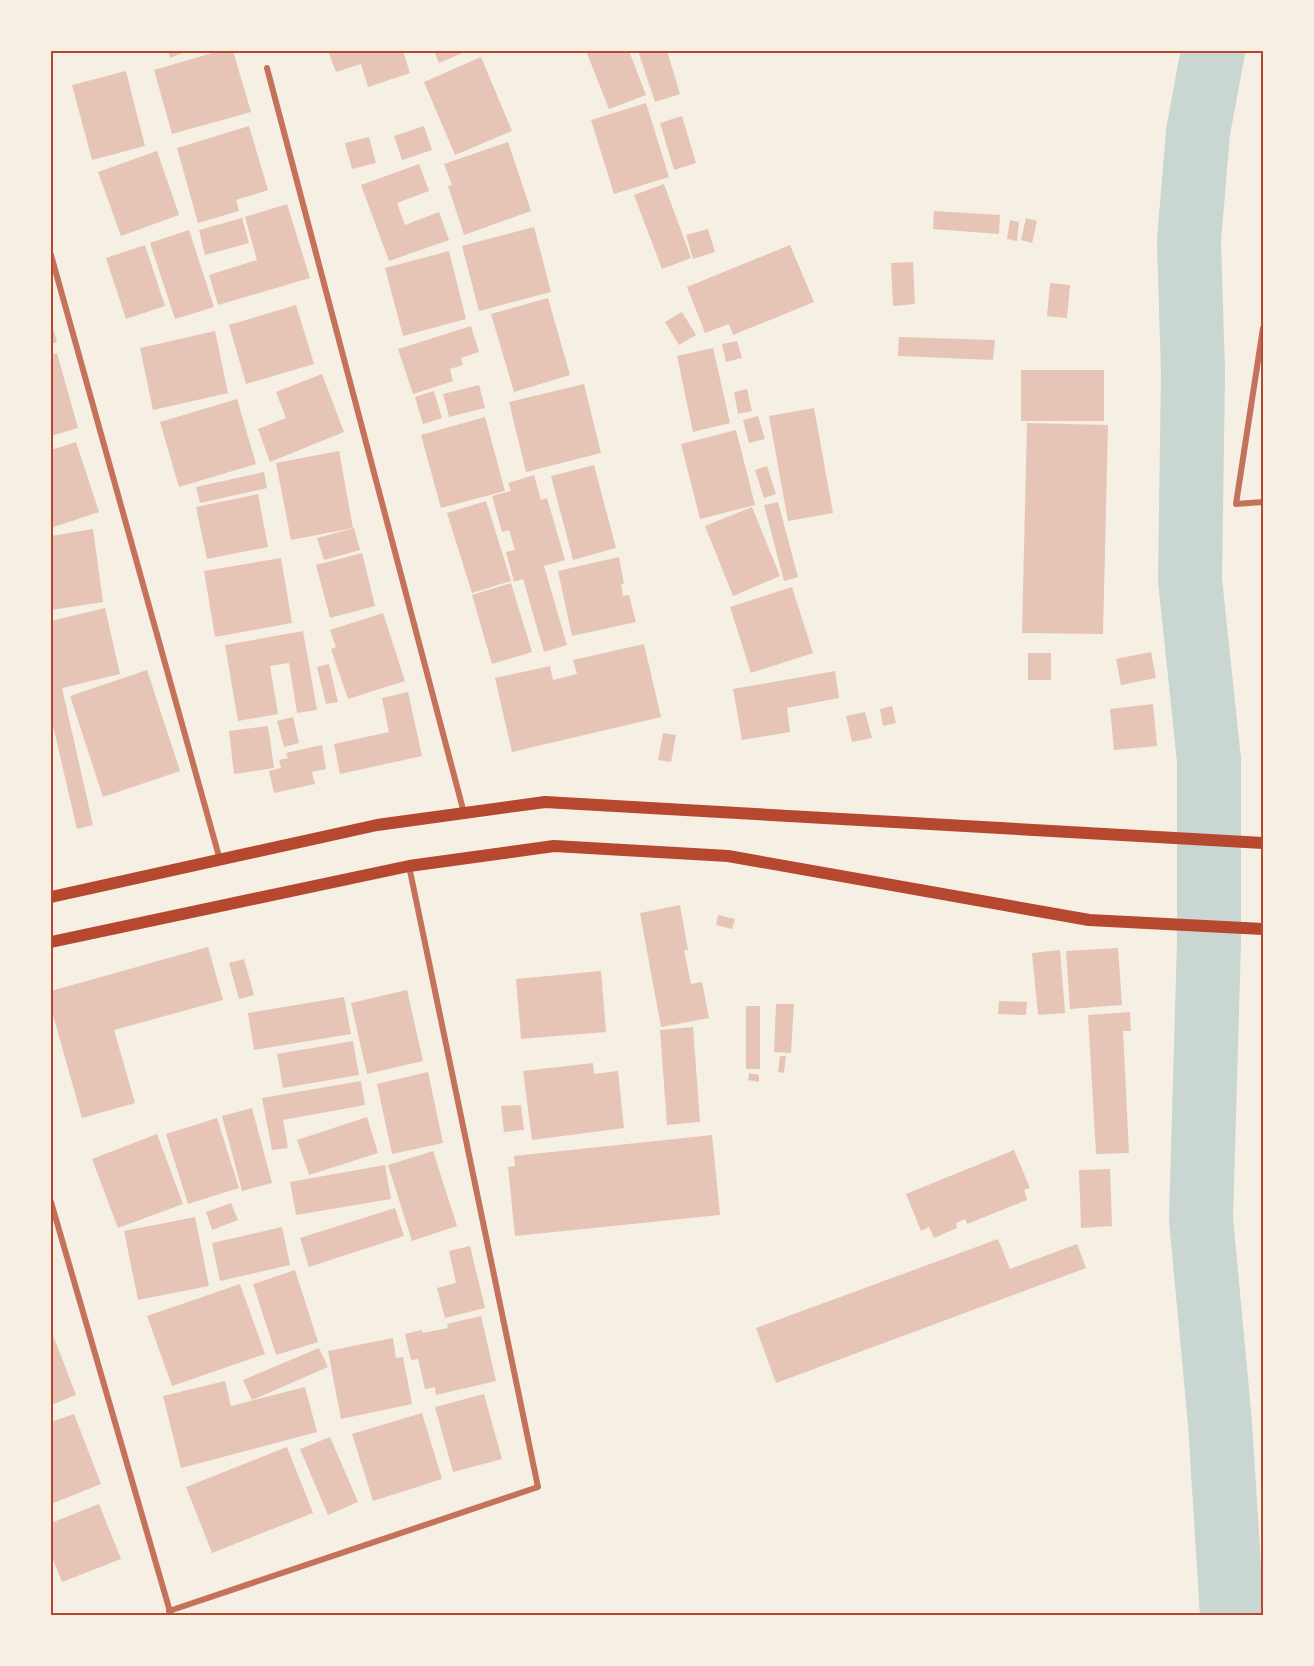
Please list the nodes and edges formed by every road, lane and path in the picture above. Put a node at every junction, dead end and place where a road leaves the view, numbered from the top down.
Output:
1 (267, 68) dead end
2 (51, 255) edge
3 (1263, 328) edge
4 (1263, 502) edge
5 (465, 813) junction
6 (1263, 843) edge
7 (220, 860) junction
8 (409, 866) junction
9 (51, 897) edge
10 (1263, 929) edge
11 (51, 942) edge
12 (51, 1202) edge
13 (170, 1613) edge

1 - 5 street
2 - 7 street
3 - 4 street
5 - 6 main road
5 - 7 main road
7 - 9 main road
8 - 10 main road
8 - 11 main road
8 - 13 street
12 - 13 street

